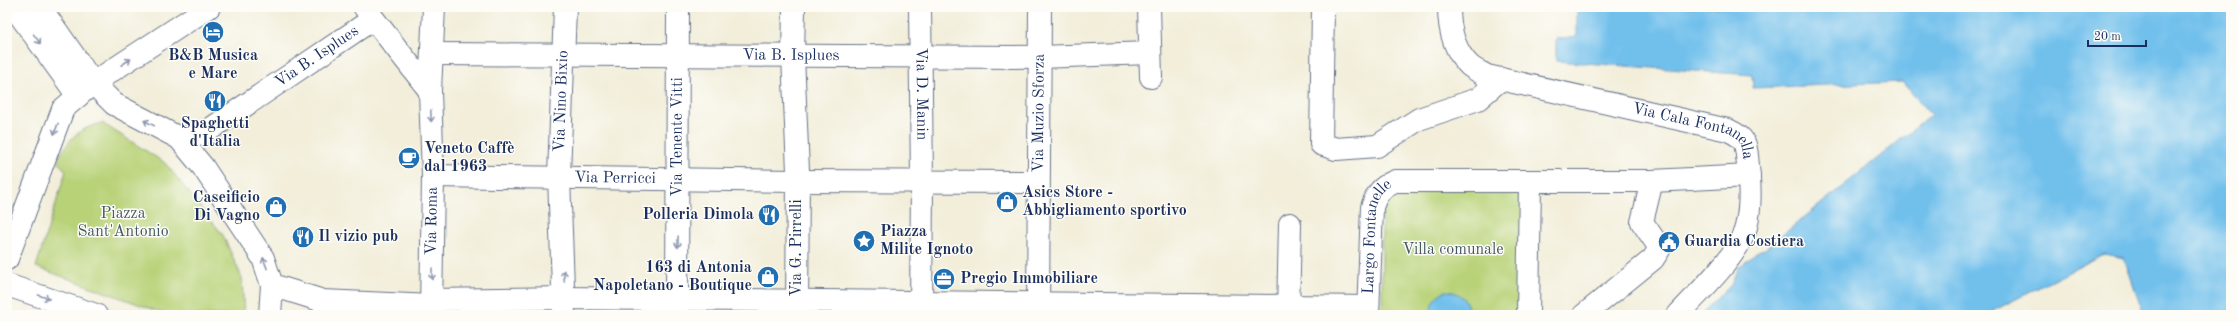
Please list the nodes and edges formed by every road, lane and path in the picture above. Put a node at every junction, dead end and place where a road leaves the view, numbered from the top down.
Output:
1 (14, 7) edge
2 (40, 7) edge
3 (209, 7) edge
4 (434, 7) edge
5 (565, 7) edge
6 (678, 7) edge
7 (794, 7) edge
8 (920, 7) edge
9 (1040, 7) edge
10 (1148, 7) edge
11 (1323, 7) edge
12 (1449, 7) edge
13 (369, 13) edge
14 (1149, 53) junction
15 (433, 54) junction
16 (562, 54) junction
17 (792, 56) junction
18 (921, 56) junction
19 (678, 57) junction
20 (1040, 57) junction
21 (1150, 77) dead end
22 (1501, 79) junction
23 (86, 89) junction
24 (430, 91) junction
25 (179, 138) junction
26 (433, 176) junction
27 (1749, 176) junction
28 (559, 177) junction
29 (679, 178) junction
30 (797, 181) junction
31 (922, 181) junction
32 (1652, 181) junction
33 (1038, 182) junction
34 (1530, 183) junction
35 (1290, 224) dead end
36 (7, 259) edge
37 (7, 285) edge
38 (272, 285) junction
39 (565, 306) edge
40 (432, 307) edge
41 (677, 307) edge
42 (796, 308) edge
43 (921, 308) edge
44 (1038, 309) edge
45 (1146, 310) edge
46 (1288, 311) edge
47 (1368, 311) edge
48 (96, 315) edge
49 (270, 315) edge
50 (1528, 315) edge
51 (1584, 315) edge
52 (1678, 315) edge

1 -> 23 street
2 - 23 street
23 -> 3 street
4 - 15 street, Via Roma
5 - 16 street, Via Nino Bixio
6 - 19 street, Via Tenente Vitti
7 - 17 street, Via G. Pirrelli
8 - 18 street, Via D. Manin
9 - 20 street, Via Muzio Sforza
10 - 14 street
11 - 22 street
12 - 22 street, Via Cala Fontanella
13 - 24 street
13 - 25 street, Via B. Isplues
14 - 20 street, Via B. Isplues
14 - 21 street
15 - 16 street, Via B. Isplues
15 - 24 street, Via Roma
16 - 19 street, Via B. Isplues
16 - 28 street, Via Nino Bixio
17 - 18 street, Via B. Isplues
17 - 19 street, Via B. Isplues
17 - 30 street, Via G. Pirrelli
18 - 20 street, Via B. Isplues
18 - 31 street, Via D. Manin
19 - 29 street, Via Tenente Vitti
20 - 33 street, Via Muzio Sforza
22 - 27 street, Via Cala Fontanella
25 -> 23 street
23 -> 36 street
24 -> 26 street, Via Roma
38 -> 25 street
26 - 28 street, Via Perricci
26 -> 40 street, Via Roma
27 - 32 street, Largo Fontanelle
27 - 52 street, Via Cala Fontanella
28 - 29 street, Via Perricci
39 -> 28 street, Via Nino Bixio
29 - 30 street, Via Perricci
29 -> 41 street, Via Tenente Vitti
30 - 31 street
30 - 42 street, Via G. Pirrelli
31 - 33 street
31 - 43 street
32 - 34 street, Largo Fontanelle
32 - 51 street
33 - 44 street, Via Muzio Sforza
34 - 47 street, Largo Fontanelle
34 - 50 street
35 - 46 street
37 -> 48 street
38 - 40 street
38 - 49 street
39 - 40 street
39 - 41 street
41 - 42 street
42 - 43 street
43 - 44 street
44 - 45 street
45 - 46 street
46 - 47 street

